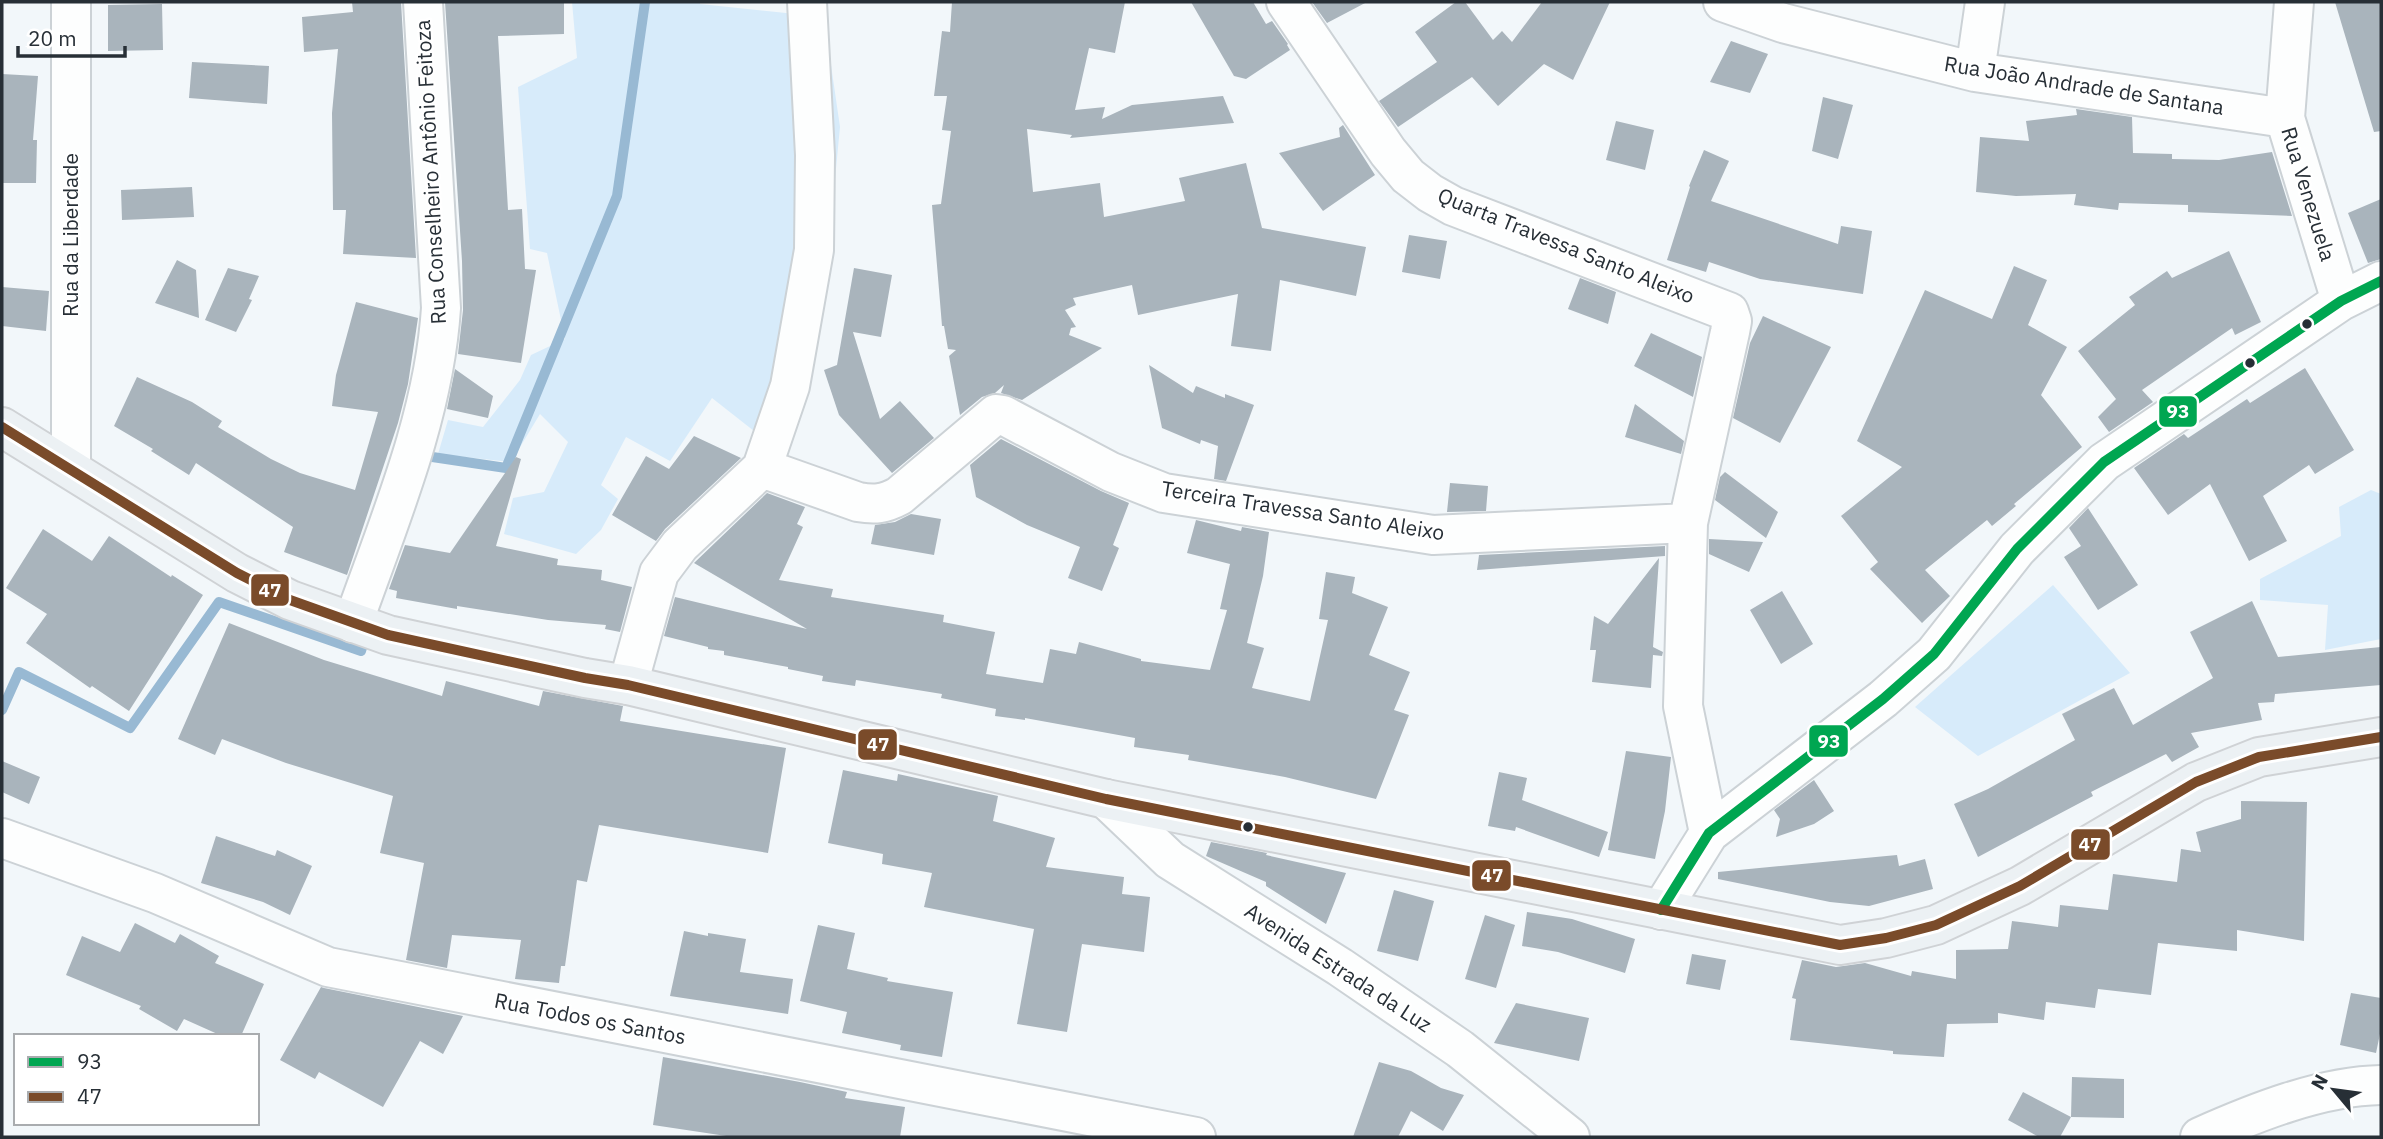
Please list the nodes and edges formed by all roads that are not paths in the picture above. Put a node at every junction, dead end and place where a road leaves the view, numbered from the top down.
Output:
1 (71, 2) edge
2 (423, 2) edge
3 (807, 2) edge
4 (1286, 2) edge
5 (1723, 2) edge
6 (1985, 2) edge
7 (2294, 2) edge
8 (1975, 72) junction
9 (2285, 118) junction
10 (2381, 281) edge
11 (2340, 301) junction
12 (2, 427) edge
13 (762, 468) junction
14 (71, 469) junction
15 (1688, 523) junction
16 (353, 623) junction
17 (628, 685) junction
18 (2381, 737) edge
19 (1106, 799) junction
20 (1709, 833) junction
21 (2, 838) edge
22 (1661, 911) junction
23 (2381, 1085) edge
24 (1196, 1137) edge
25 (1570, 1137) edge
26 (2200, 1137) edge

1 - 14 street, Rua da Liberdade
2 - 16 street, Rua Conselheiro Antônio Feitoza
3 - 13 street
4 - 15 street, Quarta Travessa Santo Aleixo
5 - 8 street, Rua João Andrade de Santana
6 - 8 street
7 - 9 street, Rua Venezuela
8 - 9 street, Rua João Andrade de Santana
9 - 11 street, Rua Venezuela
10 - 11 street
11 - 20 street
12 - 14 main road
13 - 15 street, Terceira Travessa Santo Aleixo
13 - 17 street
14 - 16 main road
15 - 20 street
16 - 17 main road
17 - 19 main road
18 - 22 main road
19 - 22 main road
19 - 25 street, Avenida Estrada da Luz
20 - 22 street
21 - 24 street, Rua Todos os Santos
23 - 26 street

